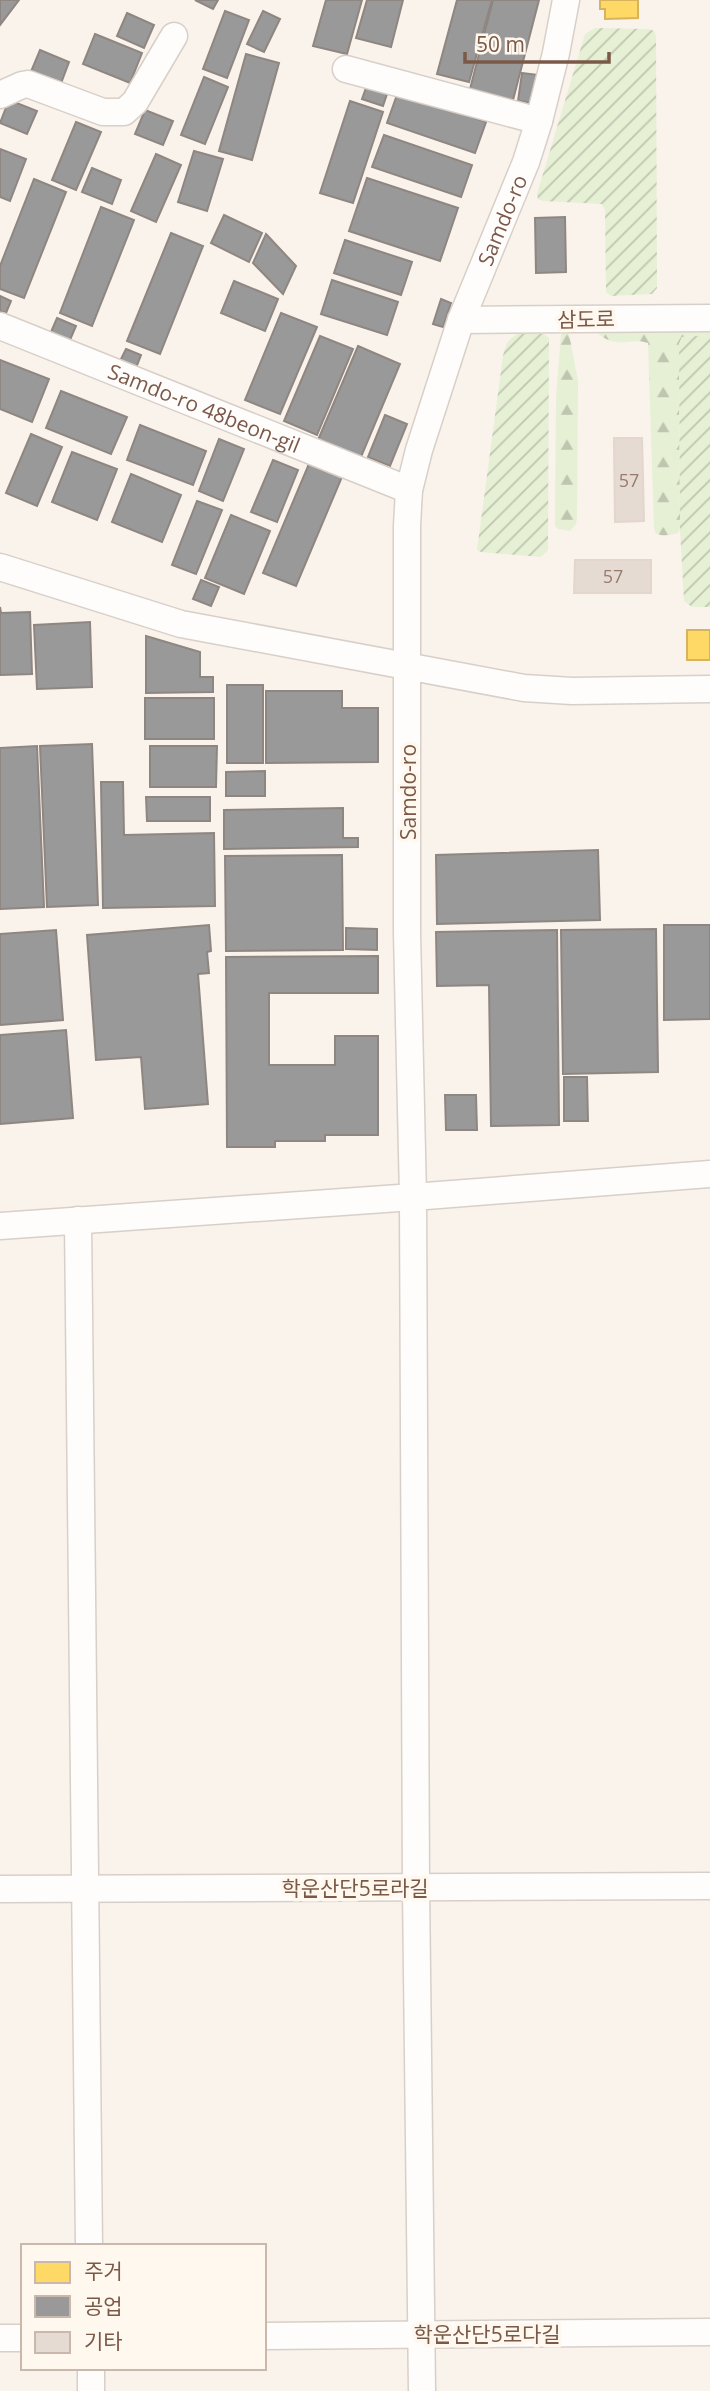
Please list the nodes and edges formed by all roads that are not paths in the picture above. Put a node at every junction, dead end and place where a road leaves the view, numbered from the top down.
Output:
1 (566, 0) edge
2 (174, 36) dead end
3 (346, 69) dead end
4 (0, 95) edge
5 (540, 121) junction
6 (710, 318) edge
7 (461, 320) junction
8 (0, 326) edge
9 (409, 490) junction
10 (0, 567) edge
11 (408, 667) junction
12 (710, 689) edge
13 (710, 1174) edge
14 (413, 1197) junction
15 (78, 1220) junction
16 (0, 1226) edge
17 (710, 1886) edge
18 (416, 1888) junction
19 (0, 1889) edge
20 (83, 1889) junction
21 (89, 2244) edge
22 (710, 2332) edge
23 (422, 2335) junction
24 (266, 2336) edge
25 (0, 2338) edge
26 (21, 2338) edge
27 (91, 2370) edge
28 (91, 2391) edge
29 (422, 2391) edge

1 - 5 street, Samdo-ro
2 - 4 street
3 - 5 street
5 - 7 street, Samdo-ro
6 - 7 street, 삼도로
7 - 9 street, Samdo-ro
8 - 9 street, Samdo-ro 48beon-gil
9 - 11 street, Samdo-ro
10 - 11 street
11 - 12 street
11 - 14 street, Samdo-ro
13 - 14 street
14 - 15 street
14 - 18 street, Samdo-ro
15 - 16 street
15 - 20 street
17 - 18 street, 학운산단5로라길
18 - 20 street, 학운산단5로라길
18 - 23 street, Samdo-ro
19 - 20 street, 학운산단5로라길
20 - 21 street
22 - 23 street, 학운산단5로다길
23 - 24 street, 학운산단5로다길
23 - 29 street, Samdo-ro
25 - 26 street
27 - 28 street

